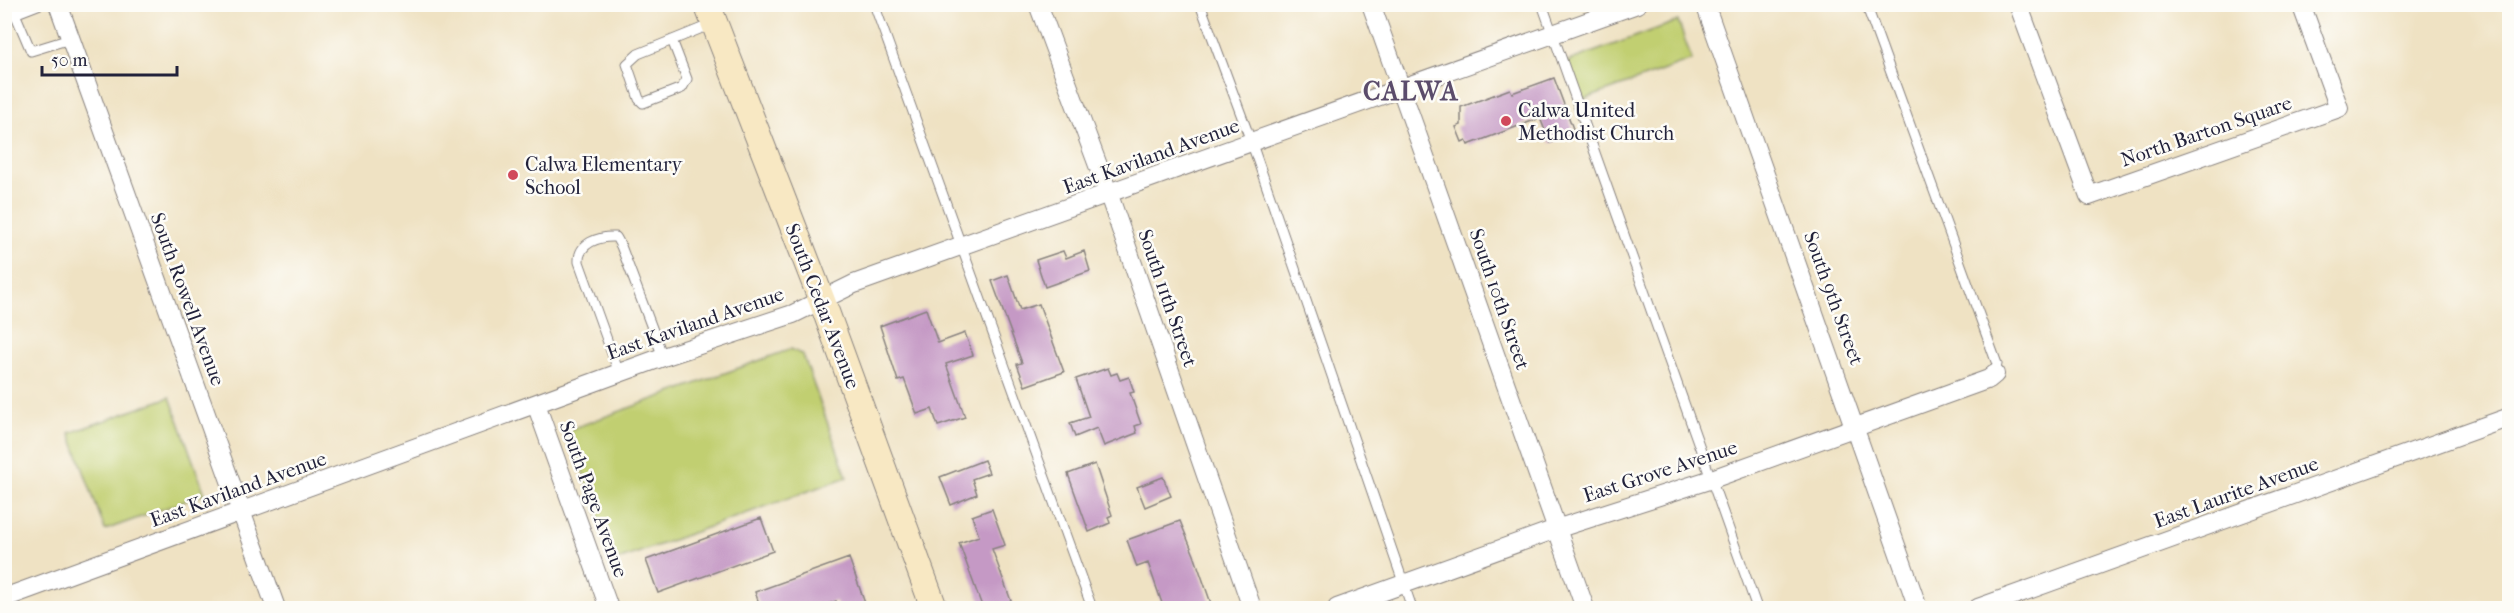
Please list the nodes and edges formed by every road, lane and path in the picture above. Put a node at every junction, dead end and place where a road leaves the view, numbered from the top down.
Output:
1 (40, 4) edge
2 (58, 4) edge
3 (874, 4) edge
4 (1038, 4) edge
5 (1200, 4) edge
6 (1371, 4) edge
7 (1542, 4) edge
8 (1637, 4) edge
9 (1705, 4) edge
10 (1866, 4) edge
11 (2018, 4) edge
12 (2301, 4) edge
13 (13, 9) edge
14 (710, 14) edge
15 (4, 18) edge
16 (1553, 36) junction
17 (70, 39) junction
18 (672, 40) junction
19 (1404, 90) junction
20 (1252, 144) junction
21 (1109, 195) junction
22 (962, 247) junction
23 (822, 301) junction
24 (663, 357) junction
25 (619, 373) junction
26 (1995, 374) joint
27 (536, 404) junction
28 (2510, 417) edge
29 (1856, 426) junction
30 (1712, 479) junction
31 (241, 512) junction
32 (1556, 529) junction
33 (1403, 585) junction
34 (4, 598) edge
35 (276, 609) edge
36 (609, 609) edge
37 (934, 609) edge
38 (1092, 609) edge
39 (1252, 609) edge
40 (1338, 609) edge
41 (1412, 609) edge
42 (1585, 609) edge
43 (1757, 609) edge
44 (1918, 609) edge
45 (1978, 609) edge

1 - 13 lane
2 - 17 street, South Rowell Avenue
3 - 22 lane
4 - 21 street, South 11th Street
5 - 20 lane
6 - 19 street, South 10th Street
7 - 16 lane
8 - 16 street, East Kaviland Avenue
9 - 29 street, South 9th Street
10 - 26 lane
11 - 12 street, North Barton Square
13 - 15 lane
13 - 17 lane
14 - 18 lane
14 - 23 main road, South Cedar Avenue
16 - 19 street, East Kaviland Avenue
16 - 30 lane
17 - 31 street, South Rowell Avenue
18 - 18 lane
19 - 20 street, East Kaviland Avenue
19 - 32 street, South 10th Street
20 - 21 street, East Kaviland Avenue
20 - 33 lane
21 - 22 street, East Kaviland Avenue
21 - 39 street, South 11th Street
22 - 23 street, East Kaviland Avenue
22 - 38 lane
23 - 24 street, East Kaviland Avenue
23 - 37 main road, South Cedar Avenue
24 - 25 street, East Kaviland Avenue
24 - 25 lane
25 - 27 street, East Kaviland Avenue
26 - 29 street, East Grove Avenue
27 - 31 street, East Kaviland Avenue
27 - 36 street, South Page Avenue
28 - 45 street, East Laurite Avenue
29 - 30 street, East Grove Avenue
29 - 44 street, South 9th Street
30 - 32 street, East Grove Avenue
30 - 43 lane
31 - 34 street, East Kaviland Avenue
31 - 35 street, South Rowell Avenue
32 - 33 street, East Grove Avenue
32 - 42 street, South 10th Street
33 - 40 street, East Grove Avenue
33 - 41 lane

